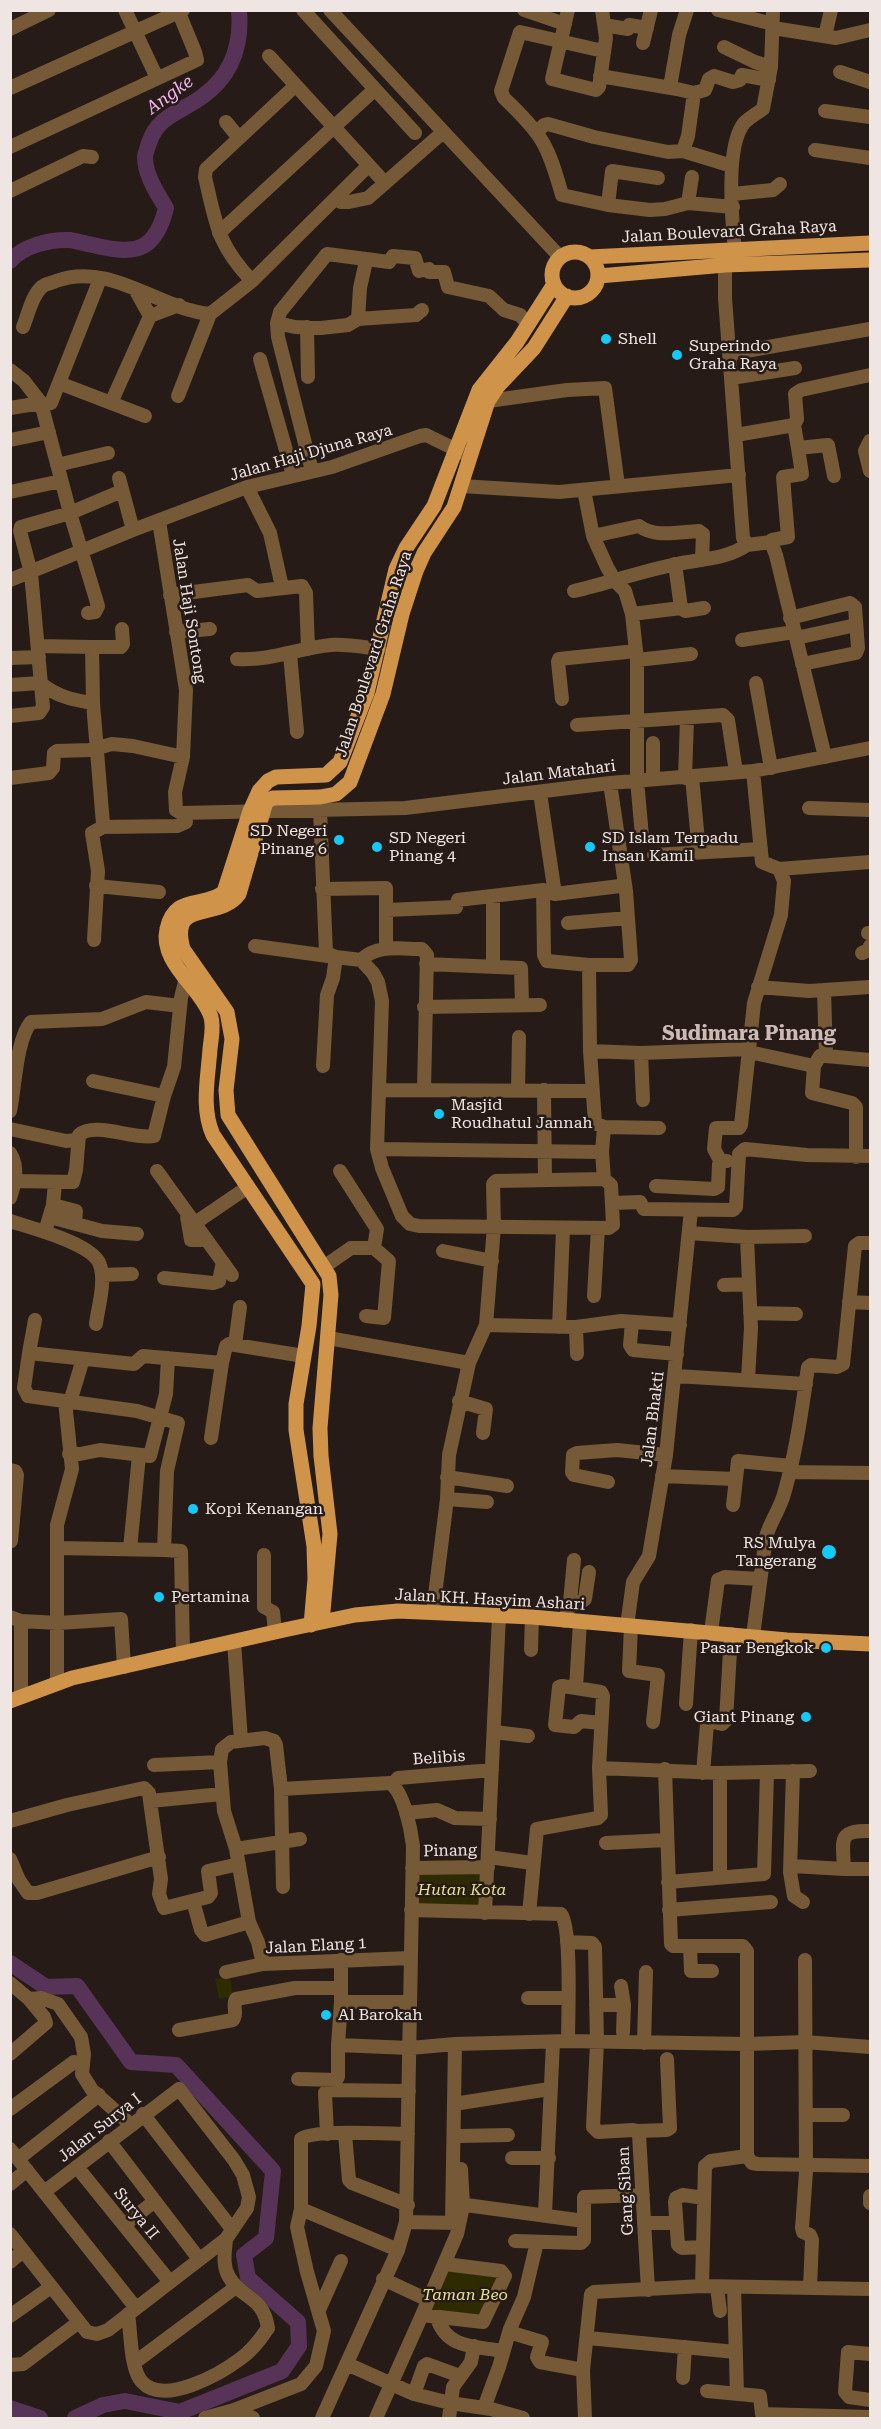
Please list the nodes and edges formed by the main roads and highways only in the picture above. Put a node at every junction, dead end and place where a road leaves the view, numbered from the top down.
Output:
1 (870, 243) edge
2 (590, 257) junction
3 (870, 260) edge
4 (599, 276) junction
5 (554, 284) junction
6 (567, 296) junction
7 (506, 368) junction
8 (256, 811) junction
9 (191, 973) junction
10 (266, 1175) junction
11 (248, 1187) junction
12 (296, 1404) junction
13 (322, 1405) junction
14 (321, 1428) junction
15 (296, 1430) junction
16 (314, 1546) junction
17 (317, 1624) junction
18 (279, 1631) junction
19 (870, 1644) edge
20 (16, 1698) edge

1 - 2 main road, Jalan Boulevard Graha Raya
2 - 4 main road
2 - 5 main road
3 - 4 main road, Jalan Boulevard Graha Raya
4 - 6 main road
5 - 6 main road
5 - 7 main road, Jalan Boulevard Graha Raya
6 - 7 main road, Jalan Boulevard Graha Raya
7 - 8 main road, Jalan Boulevard Graha Raya
7 - 8 main road, Jalan Boulevard Graha Raya
8 - 9 main road, Jalan Boulevard Graha Raya
9 - 10 main road, Jalan Boulevard Graha Raya
9 - 11 main road, Jalan Boulevard Graha Raya
10 - 11 main road
10 - 13 main road, Jalan Boulevard Graha Raya
11 - 12 main road, Jalan Boulevard Graha Raya
12 - 13 main road
12 - 15 main road, Jalan Boulevard Graha Raya
13 - 14 main road, Jalan Boulevard Graha Raya
14 - 15 main road
14 - 17 main road, Jalan Boulevard Graha Raya
15 - 16 main road, Jalan Boulevard Graha Raya
16 - 17 main road, Jalan Boulevard Graha Raya
16 - 18 main road
17 - 18 main road, Jalan KH. Hasyim Ashari
17 - 19 main road, Jalan KH. Hasyim Ashari
18 - 20 main road, Jalan KH. Hasyim Ashari

